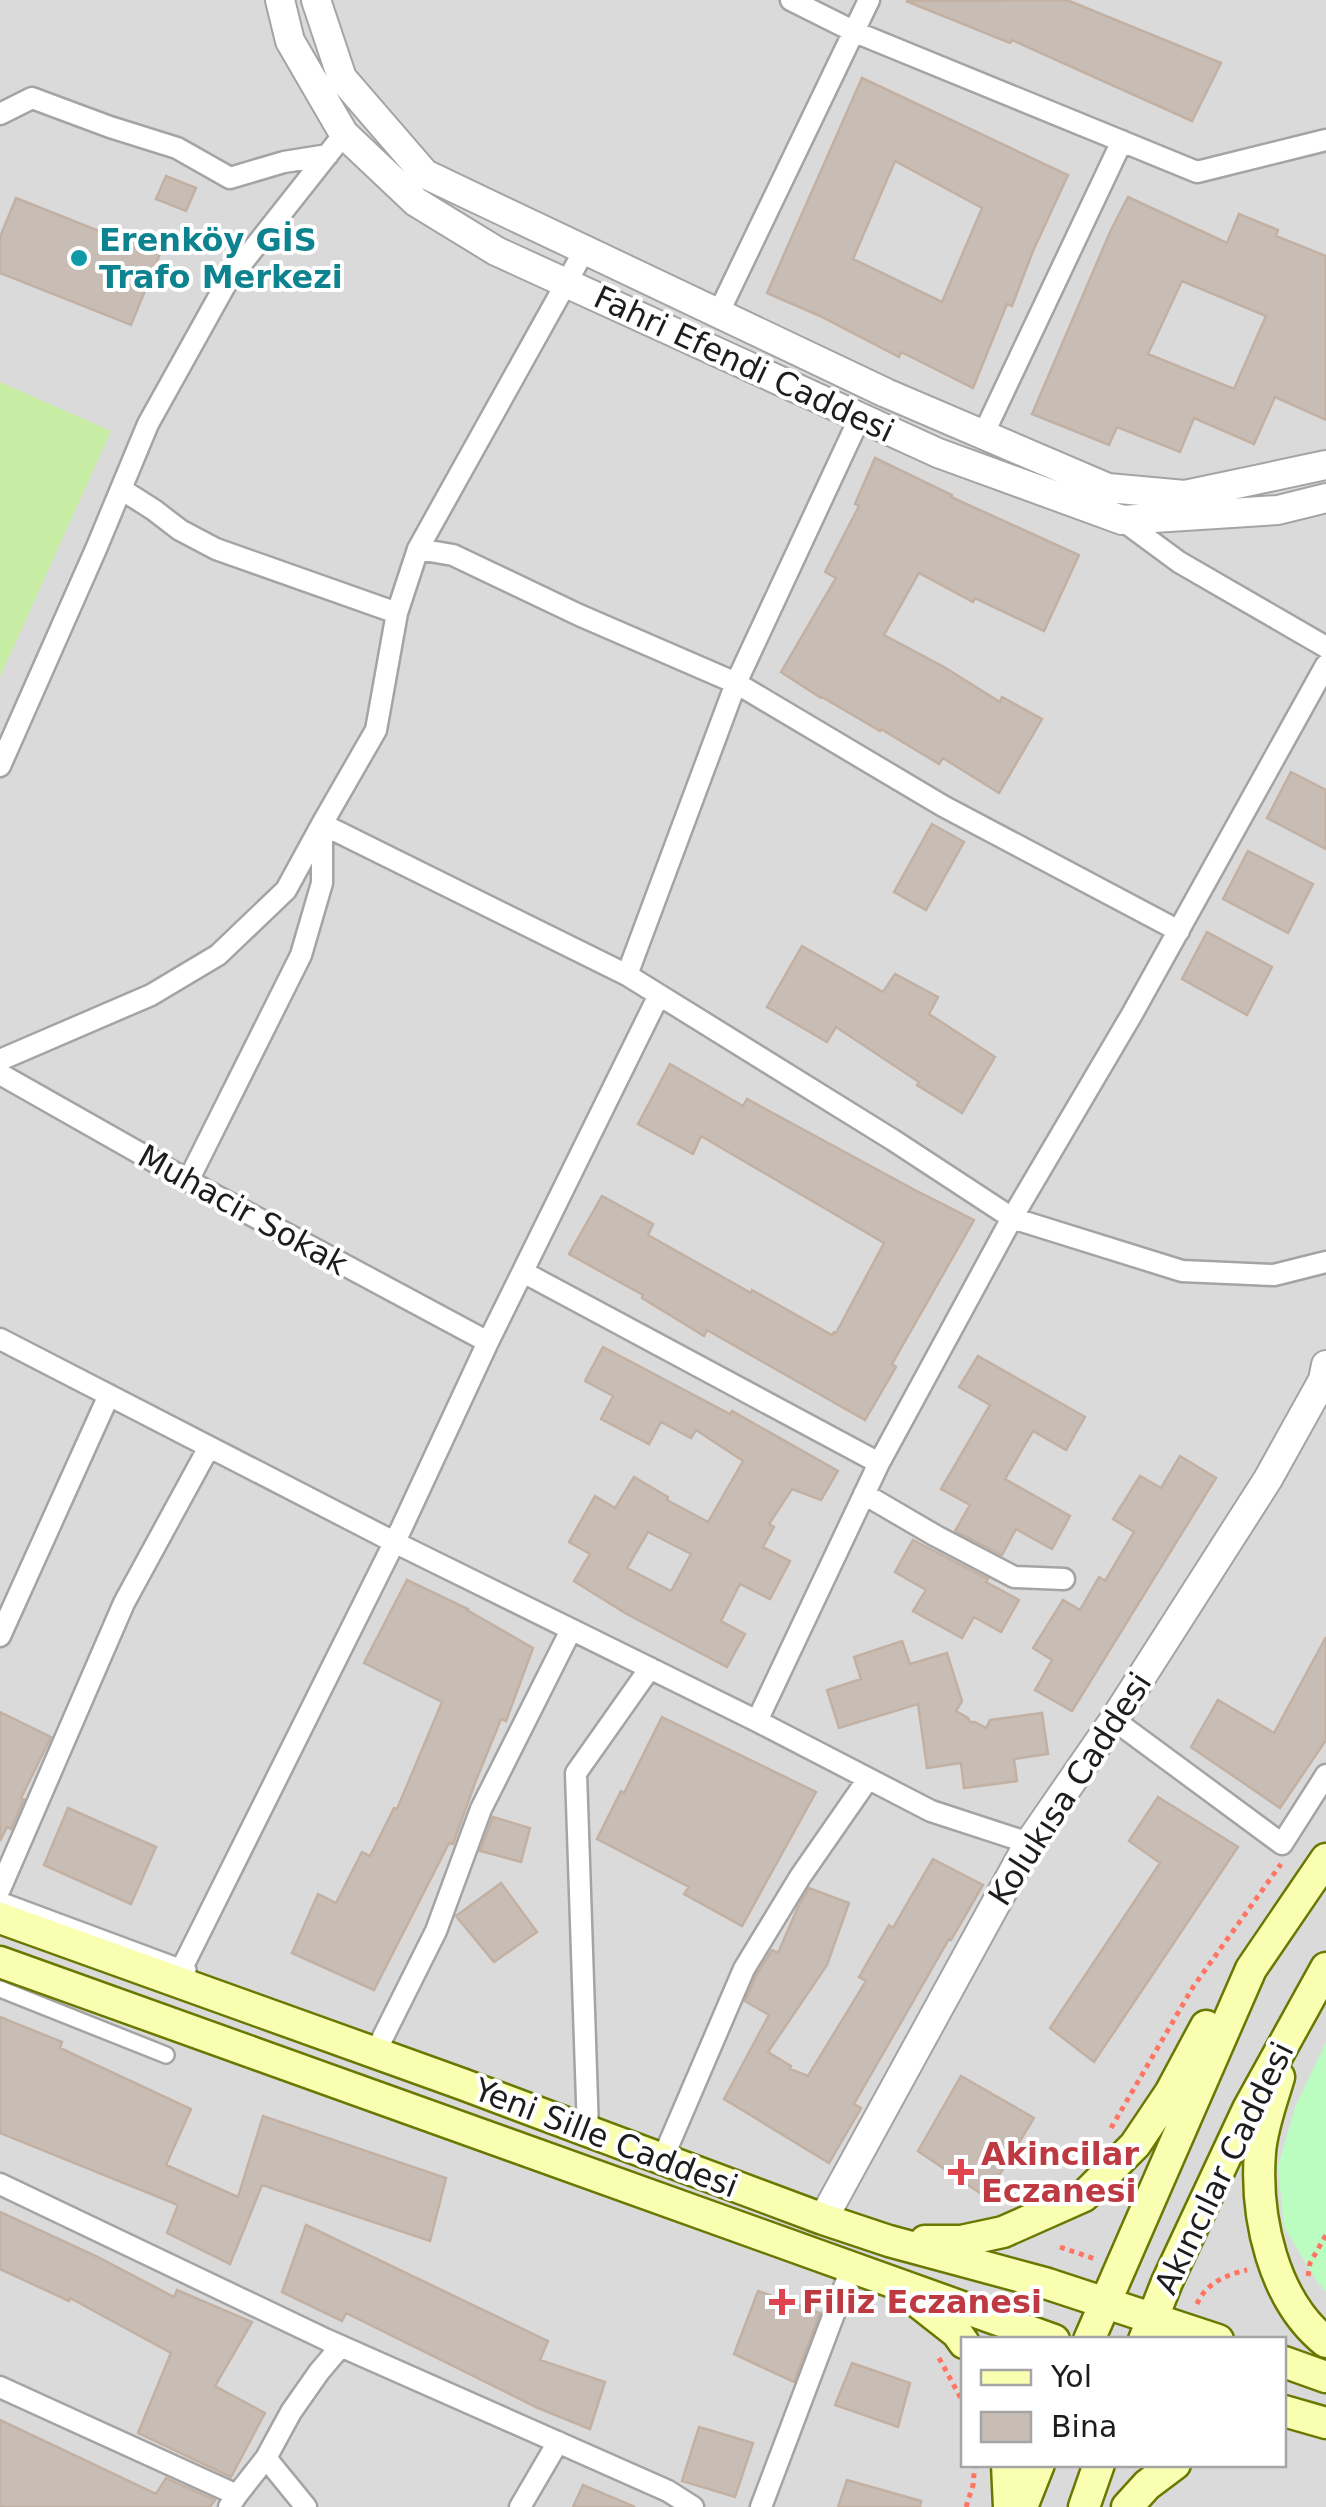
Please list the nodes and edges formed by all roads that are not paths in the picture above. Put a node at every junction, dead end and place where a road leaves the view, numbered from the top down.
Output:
1 (280, 0) edge
2 (316, 0) edge
3 (790, 0) edge
4 (869, 0) edge
5 (855, 32) junction
6 (0, 114) edge
7 (1326, 140) edge
8 (1122, 142) junction
9 (336, 144) junction
10 (584, 251) junction
11 (565, 282) junction
12 (718, 314) junction
13 (860, 417) junction
14 (983, 434) junction
15 (1326, 465) edge
16 (121, 489) junction
17 (1326, 498) edge
18 (1122, 520) junction
19 (418, 549) junction
20 (397, 613) junction
21 (1326, 647) edge
22 (1326, 665) edge
23 (736, 683) junction
24 (0, 766) edge
25 (322, 824) junction
26 (1179, 931) junction
27 (627, 975) junction
28 (659, 995) junction
29 (0, 1060) edge
30 (0, 1074) edge
31 (188, 1181) junction
32 (1012, 1218) junction
33 (1326, 1262) edge
34 (523, 1272) junction
35 (0, 1338) edge
36 (488, 1342) junction
37 (1326, 1365) edge
38 (110, 1395) junction
39 (209, 1447) junction
40 (879, 1463) junction
41 (864, 1494) junction
42 (394, 1542) junction
43 (1064, 1579) dead end
44 (571, 1630) junction
45 (0, 1636) edge
46 (650, 1668) junction
47 (1114, 1720) junction
48 (757, 1721) junction
49 (1326, 1775) edge
50 (868, 1779) junction
51 (1029, 1844) junction
52 (1326, 1860) edge
53 (0, 1889) edge
54 (0, 1900) edge
55 (0, 1918) edge
56 (0, 1962) edge
57 (1250, 1968) junction
58 (1326, 1968) edge
59 (175, 1982) junction
60 (0, 1989) edge
61 (1292, 2029) junction
62 (379, 2046) junction
63 (166, 2056) dead end
64 (578, 2122) junction
65 (662, 2160) junction
66 (0, 2184) edge
67 (822, 2219) junction
68 (889, 2241) junction
69 (852, 2268) junction
70 (893, 2283) junction
71 (1105, 2302) junction
72 (1148, 2328) edge
73 (1322, 2333) edge
74 (1046, 2337) edge
75 (1089, 2337) edge
76 (1200, 2337) edge
77 (961, 2338) edge
78 (342, 2346) junction
79 (1286, 2363) edge
80 (1326, 2377) edge
81 (0, 2388) edge
82 (1286, 2411) edge
83 (1326, 2426) edge
84 (1286, 2428) edge
85 (558, 2442) junction
86 (266, 2458) junction
87 (1007, 2467) edge
88 (1038, 2467) edge
89 (1098, 2467) edge
90 (1171, 2467) edge
91 (233, 2501) edge
92 (306, 2507) edge
93 (520, 2507) edge
94 (693, 2507) edge
95 (761, 2507) edge
96 (1009, 2507) edge
97 (1022, 2507) edge
98 (1084, 2507) edge
99 (1127, 2507) edge

1 - 9 street, Fahri Efendi Caddesi
2 - 10 street, Fahri Efendi Caddesi
3 - 5 street
4 - 5 street
5 - 8 street
5 - 12 street
6 - 9 street
7 - 8 street
8 - 14 street
9 - 11 street, Fahri Efendi Caddesi
9 - 16 street
10 - 11 street
10 - 12 street, Fahri Efendi Caddesi
11 - 13 street, Fahri Efendi Caddesi
11 - 19 street
12 - 14 street, Fahri Efendi Caddesi
13 - 18 street, Fahri Efendi Caddesi
13 - 23 street
14 - 15 street, Fahri Efendi Caddesi
16 - 20 street
16 - 24 street
17 - 18 street, Fahri Efendi Caddesi
18 - 21 street
19 - 20 street
19 - 23 street
20 - 25 street
22 - 26 street
23 - 26 street
23 - 27 street
25 - 27 street
25 - 29 street
25 - 31 street
26 - 32 street
27 - 28 street
28 - 32 street
28 - 34 street
30 - 31 street, Muhacir Sokak
31 - 36 street, Muhacir Sokak
32 - 33 street
32 - 40 street
34 - 36 street
34 - 40 street
35 - 38 street
36 - 42 street
37 - 47 street, Kolukısa Caddesi
38 - 39 street
38 - 45 street
39 - 42 street
39 - 53 street
40 - 41 street
41 - 43 street
41 - 48 street
42 - 44 street
42 - 59 street
44 - 46 street
44 - 62 street
46 - 48 street
46 - 64 street
47 - 49 street
47 - 51 street, Kolukısa Caddesi
48 - 50 street
50 - 51 street
50 - 65 street
51 - 67 street, Kolukısa Caddesi
52 - 57 main road, Akıncılar Caddesi
54 - 62 street
55 - 59 main road, Yeni Sille Caddesi
56 - 69 main road, Yeni Sille Caddesi
57 - 68 main road
57 - 71 main road, Akıncılar Caddesi
58 - 61 main road, Akıncılar Caddesi
59 - 62 main road, Yeni Sille Caddesi
60 - 63 street
61 - 72 main road, Akıncılar Caddesi
61 - 73 main road
62 - 64 main road, Yeni Sille Caddesi
64 - 65 main road, Yeni Sille Caddesi
65 - 67 main road, Yeni Sille Caddesi
66 - 78 street
67 - 68 main road, Yeni Sille Caddesi
68 - 71 main road, Yeni Sille Caddesi
69 - 70 main road, Yeni Sille Caddesi
69 - 95 street
70 - 74 main road, Yeni Sille Caddesi
70 - 77 main road
71 - 72 main road, Yeni Sille Caddesi
71 - 75 main road, Akıncılar Caddesi
72 - 76 main road, Yeni Sille Caddesi
78 - 85 street
78 - 86 street
79 - 80 main road
81 - 91 street
82 - 83 main road
83 - 84 main road
85 - 93 street
85 - 94 street
86 - 91 street
86 - 92 street
87 - 96 main road
88 - 97 main road
89 - 98 main road
90 - 99 main road

